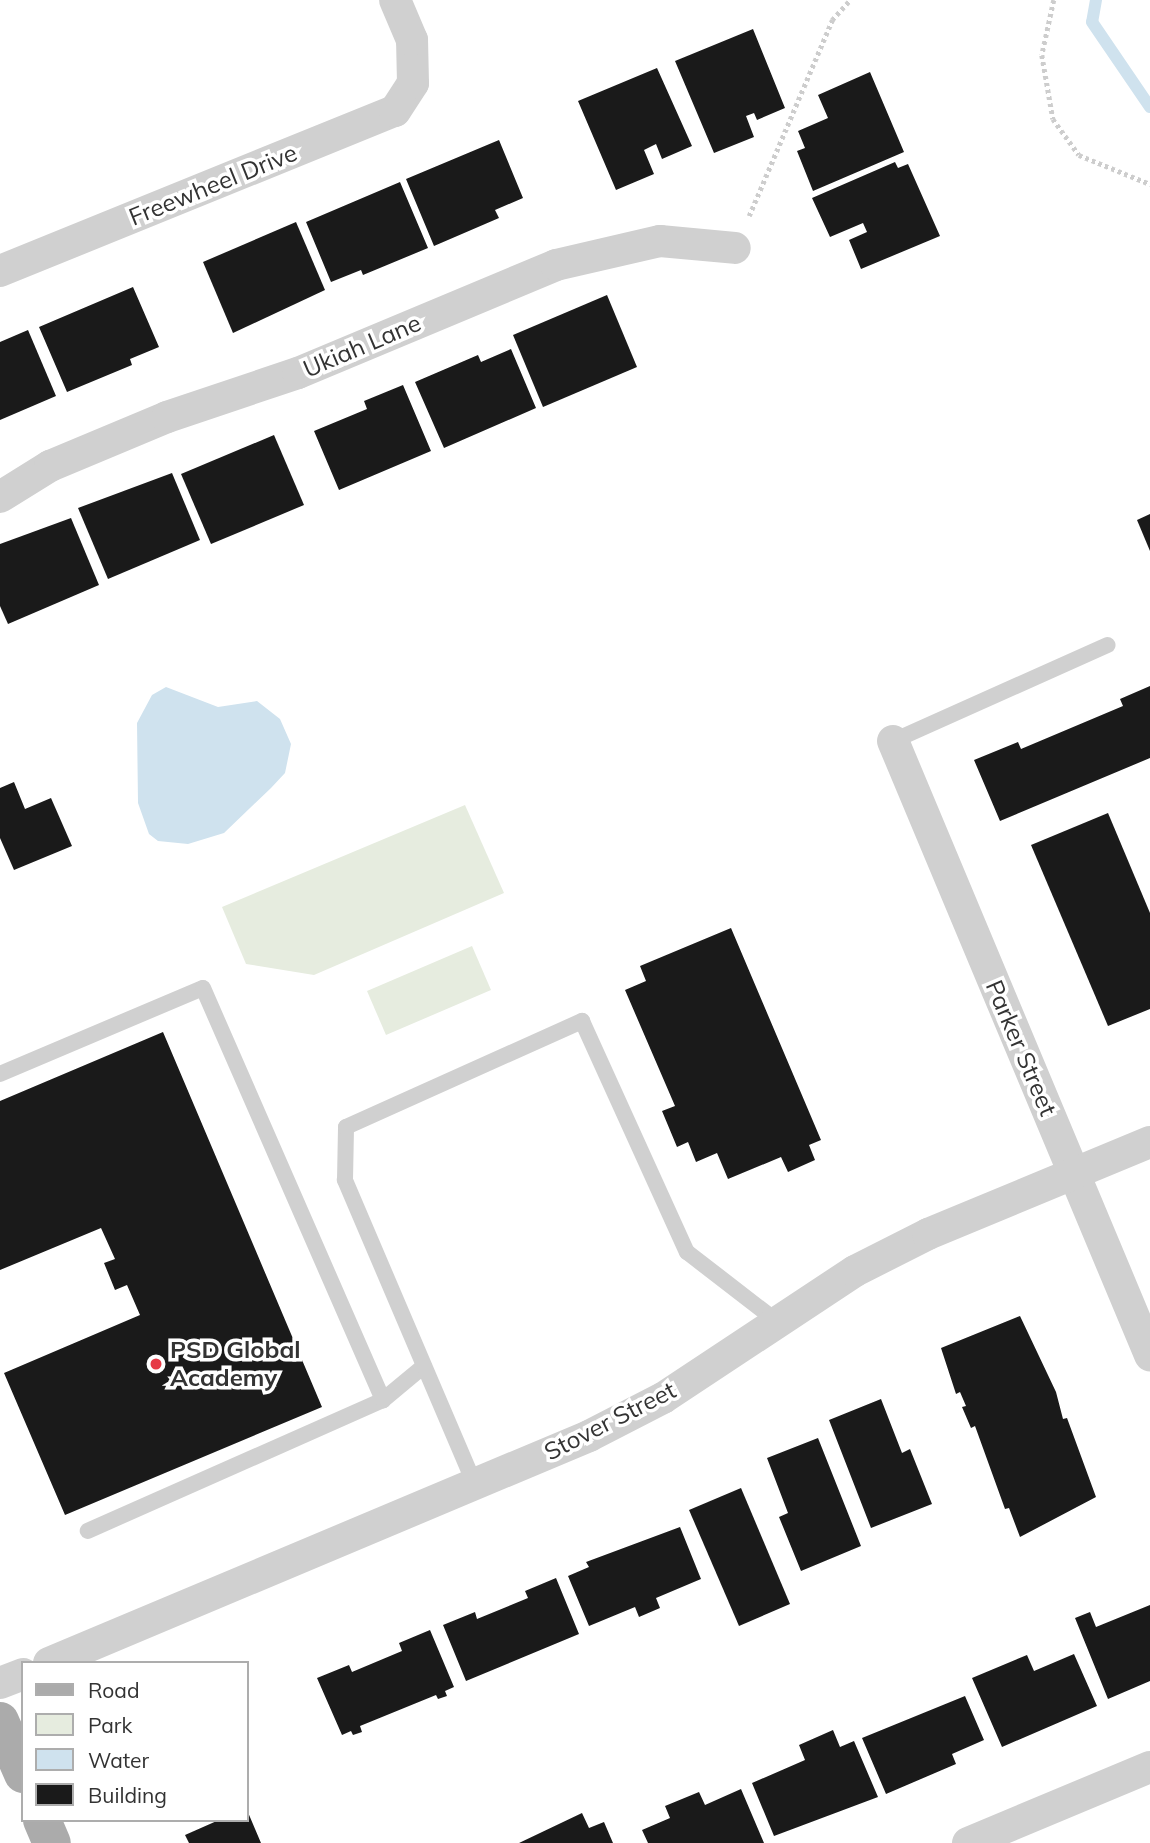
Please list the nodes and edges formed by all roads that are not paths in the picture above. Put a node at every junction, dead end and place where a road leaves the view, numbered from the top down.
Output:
1 (395, 0) edge
2 (735, 248) road end
3 (0, 271) edge
4 (0, 497) edge
5 (1108, 645) dead end
6 (893, 741) joint
7 (0, 1074) edge
8 (1150, 1142) edge
9 (1073, 1174) junction
10 (775, 1320) junction
11 (1150, 1355) edge
12 (424, 1366) junction
13 (383, 1400) junction
14 (475, 1485) junction
15 (88, 1531) dead end
16 (54, 1661) edge
17 (21, 1675) edge
18 (0, 1683) edge
19 (0, 1721) edge
20 (1150, 1767) edge
21 (21, 1769) edge
22 (43, 1822) edge
23 (52, 1843) edge
24 (968, 1843) edge

1 - 3 street, Freewheel Drive
2 - 4 street, Ukiah Lane
5 - 6 lane
6 - 9 street, Parker Street
7 - 13 lane
8 - 9 street, Stover Street
9 - 10 street, Stover Street
9 - 11 street, Parker Street
10 - 12 lane
10 - 14 street, Stover Street
12 - 13 lane
12 - 14 lane
13 - 15 lane
14 - 16 street, Stover Street
17 - 18 street
19 - 21 main road
20 - 24 street
22 - 23 main road

